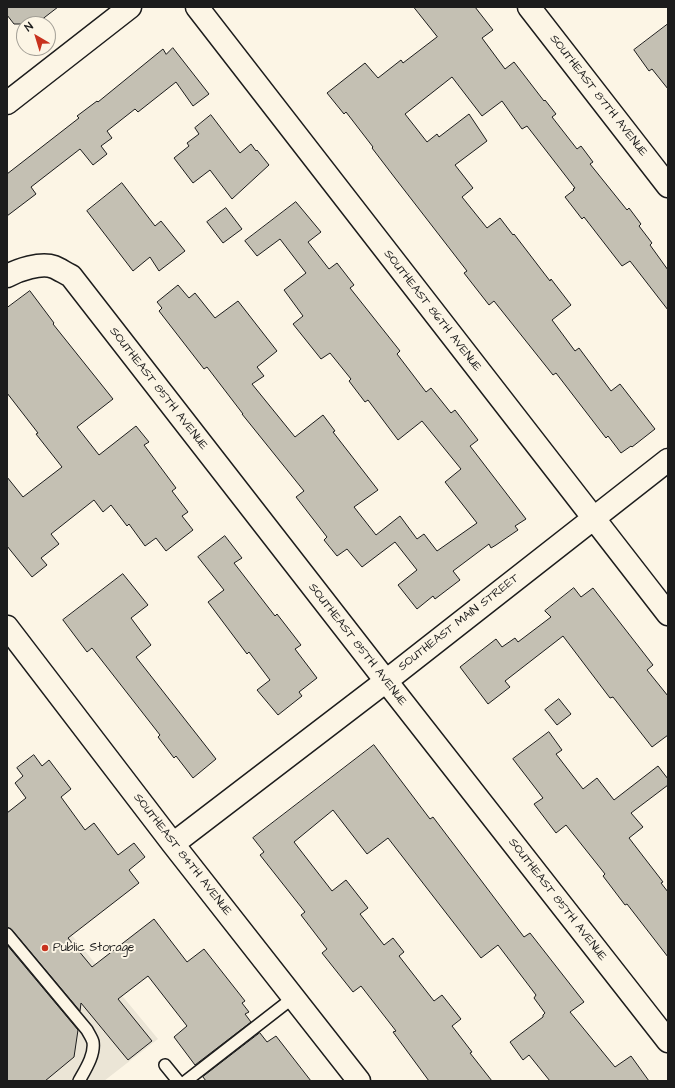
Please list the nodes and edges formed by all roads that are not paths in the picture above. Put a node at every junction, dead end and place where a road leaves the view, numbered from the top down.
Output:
1 (130, 7) edge
2 (197, 7) edge
3 (529, 7) edge
4 (7, 103) edge
5 (668, 186) edge
6 (7, 276) edge
7 (668, 460) edge
8 (593, 518) junction
9 (668, 614) edge
10 (7, 627) edge
11 (386, 681) junction
12 (174, 844) junction
13 (7, 934) edge
14 (294, 997) junction
15 (668, 1041) edge
16 (165, 1065) dead end
17 (79, 1081) edge
18 (178, 1081) edge
19 (186, 1081) edge
20 (359, 1081) edge

1 - 4 street
2 - 8 street, SOUTHEAST 86TH AVENUE
3 - 5 street, SOUTHEAST 87TH AVENUE
6 - 11 street, SOUTHEAST 85TH AVENUE
7 - 8 street, SOUTHEAST MAIN STREET
8 - 9 street, SOUTHEAST 86TH AVENUE
8 - 11 street, SOUTHEAST MAIN STREET
10 - 12 street, SOUTHEAST 84TH AVENUE
11 - 12 street, SOUTHEAST MAIN STREET
11 - 15 street, SOUTHEAST 85TH AVENUE
12 - 14 street, SOUTHEAST 84TH AVENUE
13 - 17 lane
14 - 19 lane
14 - 20 street, SOUTHEAST 84TH AVENUE
16 - 18 lane

